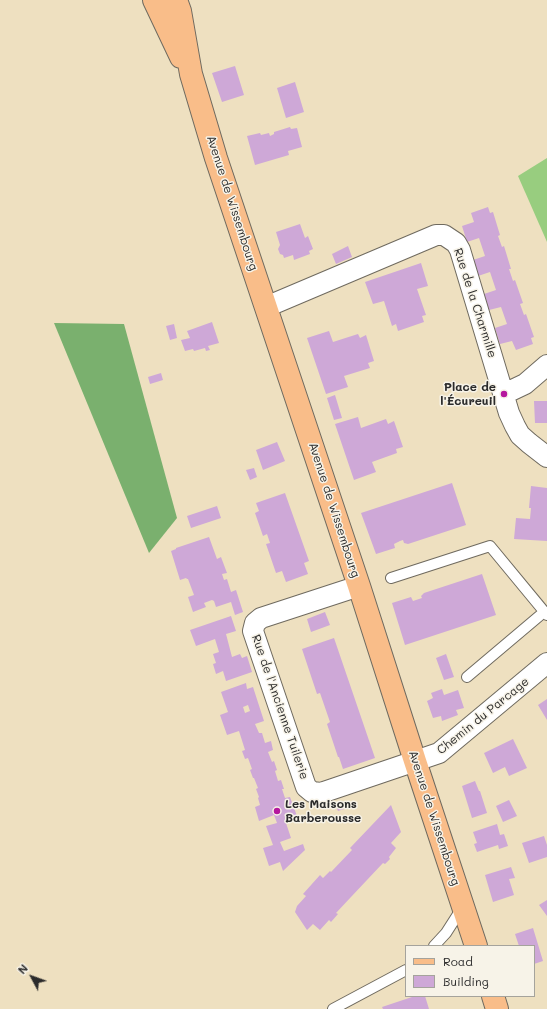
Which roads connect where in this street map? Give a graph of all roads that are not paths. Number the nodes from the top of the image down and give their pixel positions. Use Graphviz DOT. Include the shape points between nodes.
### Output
graph roads {
  1 [pos="154,0"];
  2 [pos="176,0"];
  3 [pos="190,74"];
  4 [pos="266,308"];
  5 [pos="547,365"];
  6 [pos="504,394"];
  7 [pos="547,457"];
  8 [pos="391,578"];
  9 [pos="359,586"];
  10 [pos="546,614"];
  11 [pos="547,663"];
  12 [pos="468,677"];
  13 [pos="414,762"];
  14 [pos="463,907"];
  15 [pos="435,945"];
  16 [pos="476,945"];
  17 [pos="405,971"];
  18 [pos="493,997"];
  19 [pos="333,1009"];
  20 [pos="497,1009"];
  1 -- 3 [label="main road"];
  2 -- 3 [label="main road"];
  3 -- 4 [label="main road, Avenue de Wissembourg"];
  4 -- 6 [label="street, Rue de la Charmille" via="436,235 444,235 456,243 460,250"];
  4 -- 9 [label="main road, Avenue de Wissembourg"];
  5 -- 6 [label="street" via="526,384"];
  6 -- 7 [label="street, Rue de la Charmille" via="520,435"];
  8 -- 10 [label="lane" via="490,546"];
  9 -- 13 [label="main road, Avenue de Wissembourg"];
  9 -- 13 [label="street, Rue de l'Ancienne Tuilerie" via="261,618 255,623 253,632 306,786 312,792 321,793"];
  10 -- 12 [label="lane"];
  11 -- 13 [label="street, Chemin du Parcage" via="439,753"];
  13 -- 14 [label="main road, Avenue de Wissembourg"];
  14 -- 15 [label="lane"];
  14 -- 16 [label="main road, Avenue de Wissembourg"];
  17 -- 19 [label="lane"];
  18 -- 20 [label="main road"];
}
